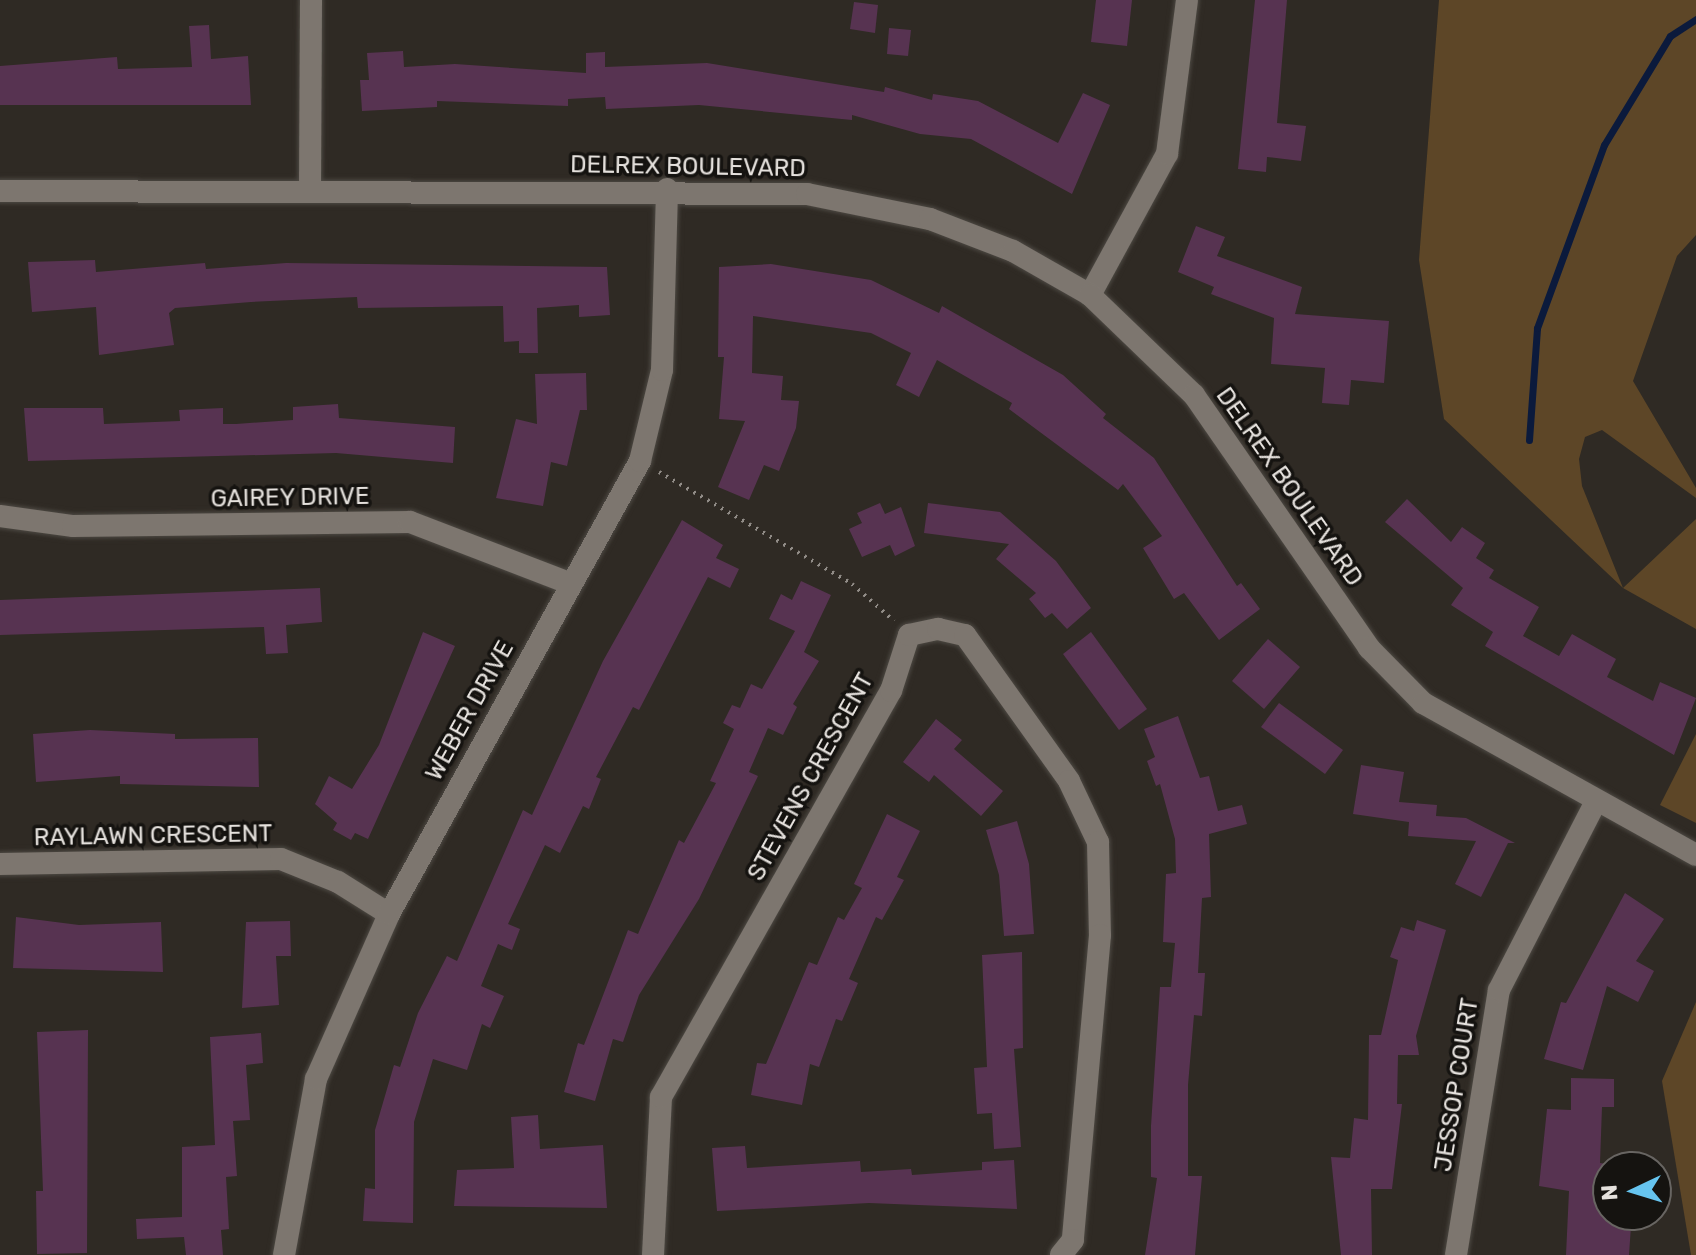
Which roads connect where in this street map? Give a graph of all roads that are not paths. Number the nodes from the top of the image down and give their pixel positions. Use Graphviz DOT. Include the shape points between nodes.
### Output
graph roads {
  1 [pos="311,0"];
  2 [pos="1187,0"];
  3 [pos="667,189"];
  4 [pos="0,191"];
  5 [pos="310,191"];
  6 [pos="1090,295"];
  7 [pos="0,516"];
  8 [pos="569,583"];
  9 [pos="1595,803"];
  10 [pos="1696,855"];
  11 [pos="0,864"];
  12 [pos="389,914"];
  13 [pos="284,1255"];
  14 [pos="653,1255"];
  15 [pos="1061,1255"];
  16 [pos="1456,1255"];
  1 -- 5 [label="street"];
  2 -- 6 [label="street" via="1167,154"];
  3 -- 5 [label="street, DELREX BOULEVARD"];
  3 -- 6 [label="street, DELREX BOULEVARD" via="807,194 930,219 1013,251"];
  3 -- 8 [label="street, WEBER DRIVE" via="662,370 640,461"];
  4 -- 5 [label="street, DELREX BOULEVARD"];
  6 -- 9 [label="street, DELREX BOULEVARD" via="1194,395 1369,648 1423,703"];
  7 -- 8 [label="street, GAIREY DRIVE" via="73,526 410,522"];
  8 -- 12 [label="street, WEBER DRIVE"];
  9 -- 10 [label="street, DELREX BOULEVARD"];
  9 -- 16 [label="street, JESSOP COURT" via="1499,990"];
  11 -- 12 [label="street, RAYLAWN CRESCENT" via="281,859 338,882"];
  12 -- 13 [label="street, WEBER DRIVE" via="316,1079"];
  14 -- 15 [label="street, STEVENS CRESCENT" via="661,1097 891,691 909,635 938,629 965,635 1069,781 1098,842 1100,935 1073,1240"];
}
